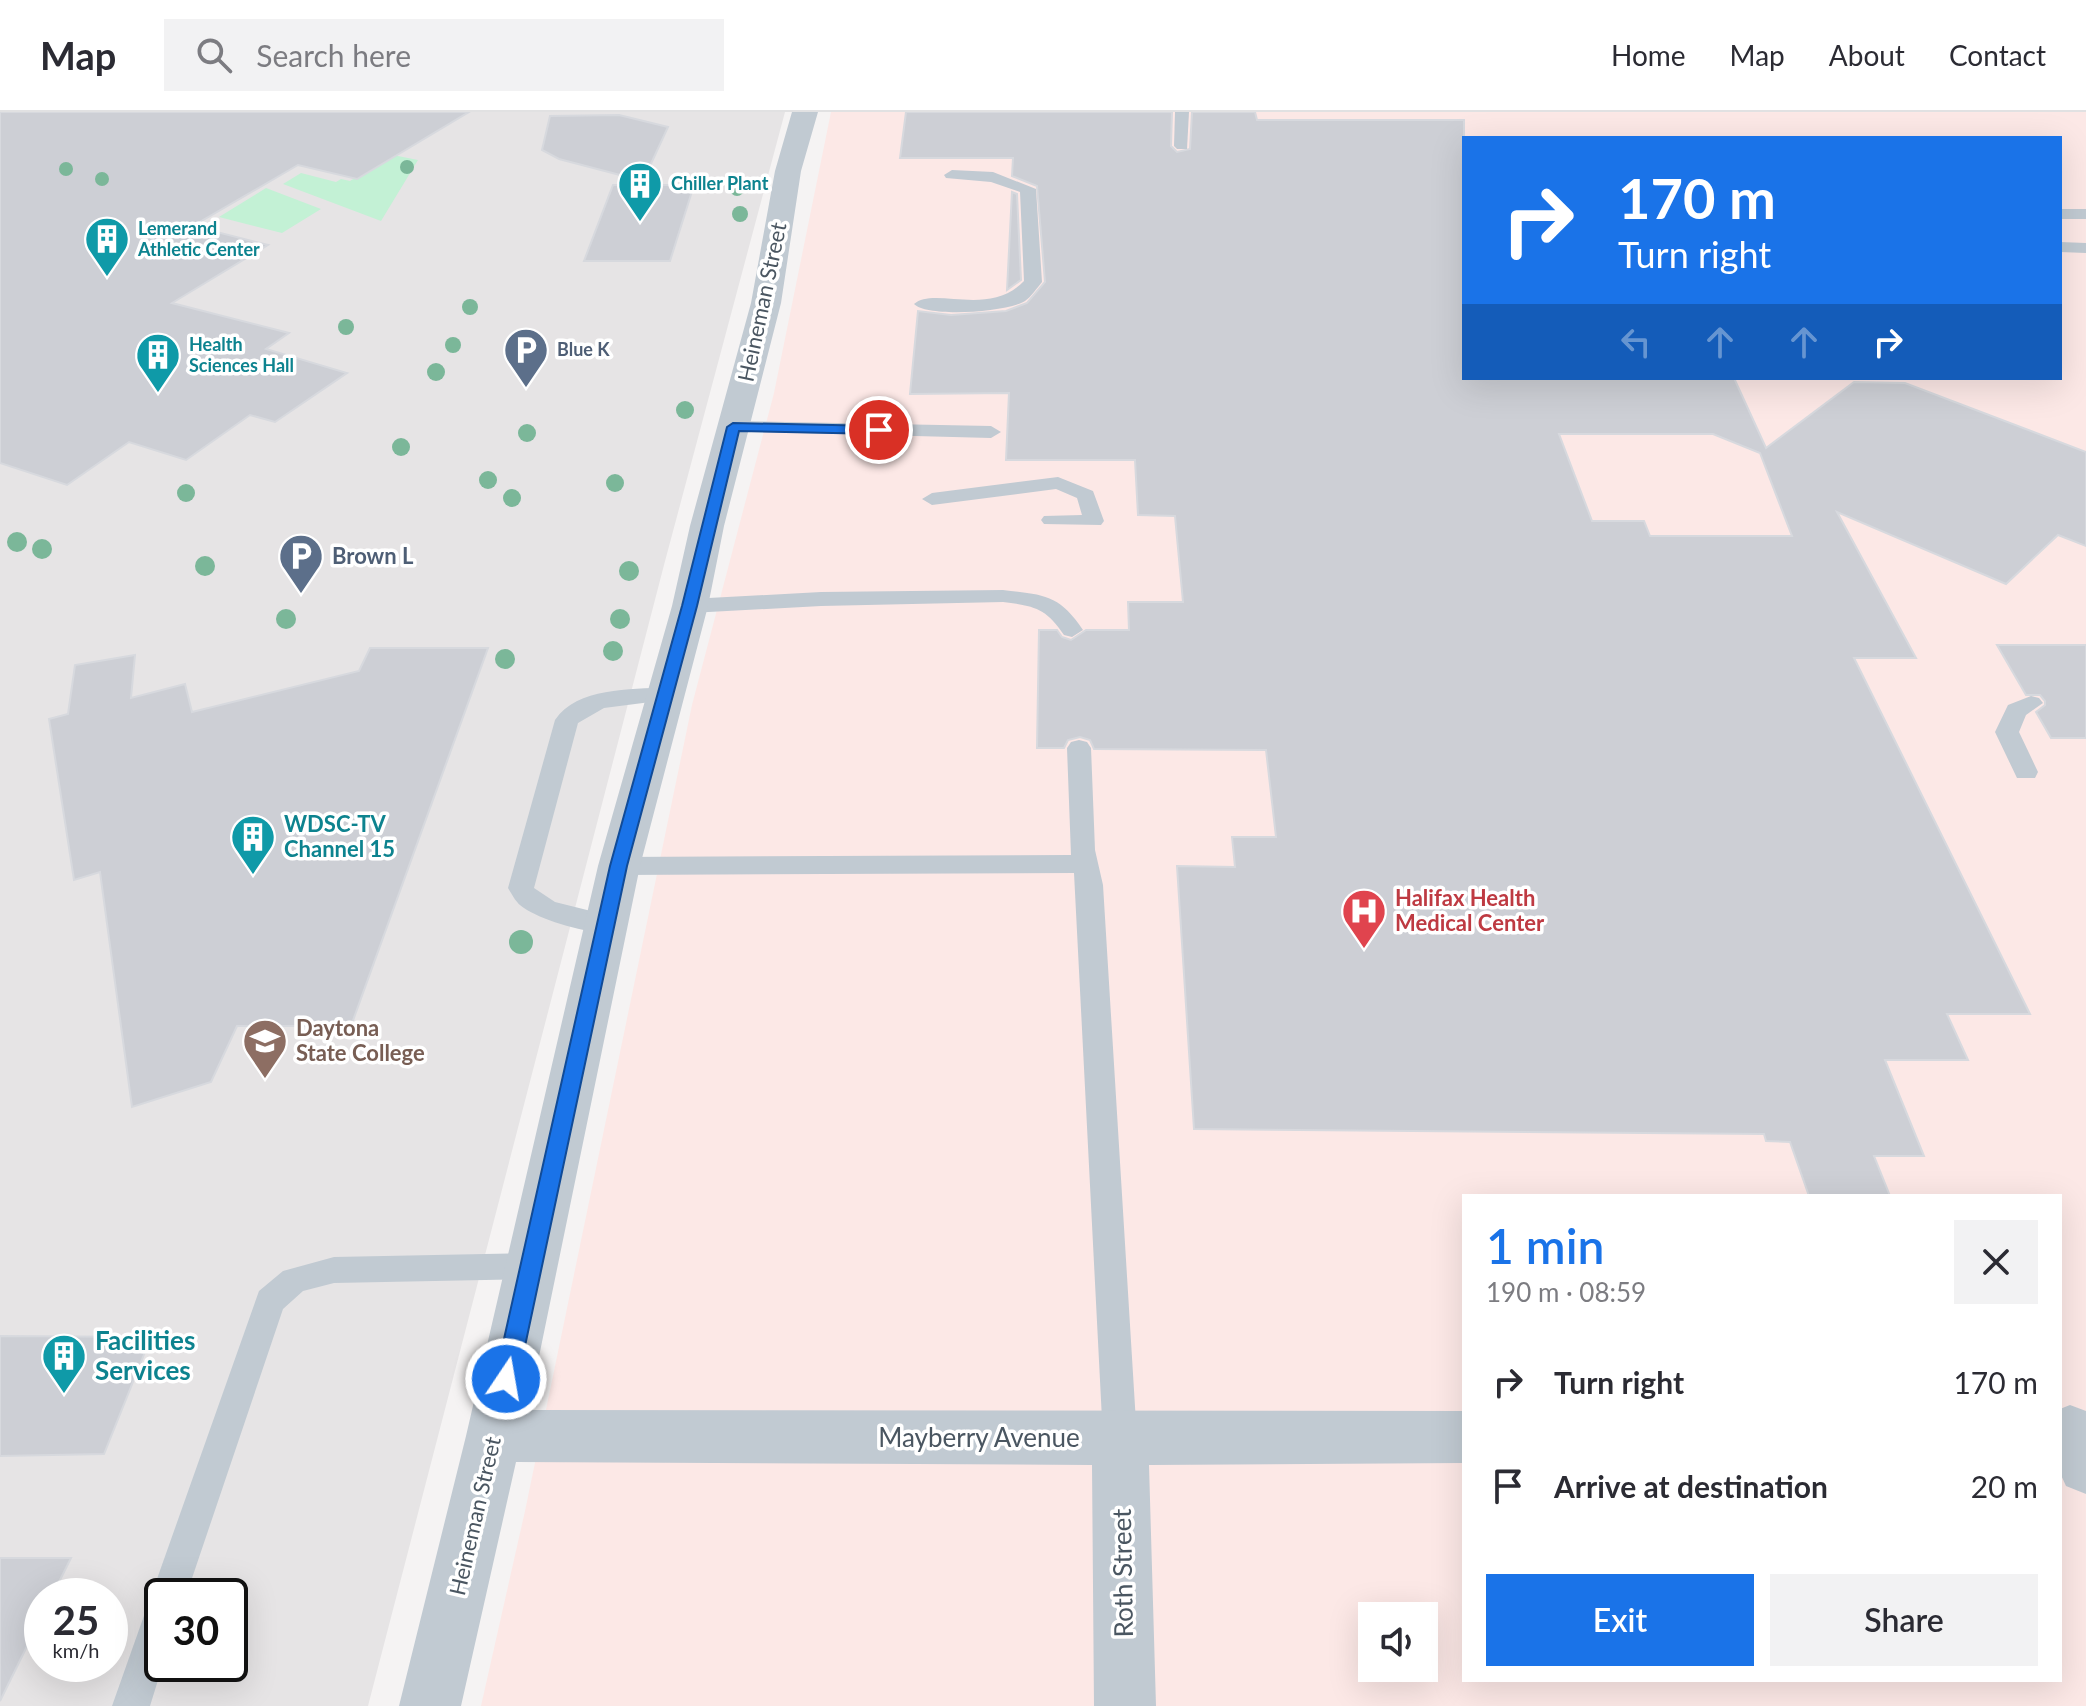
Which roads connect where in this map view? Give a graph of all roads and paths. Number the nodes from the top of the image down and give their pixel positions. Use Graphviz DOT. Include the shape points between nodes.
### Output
graph roads {
  1 [pos="805,112"];
  2 [pos="1182,112"];
  3 [pos="1182,146"];
  4 [pos="952,175"];
  5 [pos="2062,214"];
  6 [pos="2086,214"];
  7 [pos="2062,247"];
  8 [pos="2086,248"];
  9 [pos="923,304"];
  10 [pos="733,427"];
  11 [pos="991,432"];
  12 [pos="932,499"];
  13 [pos="1051,520"];
  14 [pos="690,606"];
  15 [pos="1072,630"];
  16 [pos="666,694"];
  17 [pos="2031,703"];
  18 [pos="1079,748"];
  19 [pos="2026,772"];
  20 [pos="1085,864"];
  21 [pos="619,866"];
  22 [pos="606,924"];
  23 [pos="531,1266"];
  24 [pos="494,1436"];
  25 [pos="1462,1437"];
  26 [pos="1120,1439"];
  27 [pos="174,1578"];
  28 [pos="144,1667"];
  29 [pos="131,1706"];
  30 [pos="430,1706"];
  31 [pos="1125,1706"];
  1 -- 10 [label="street, Heineman Street" via="788,171 766,303"];
  2 -- 3 [label="lane"];
  4 -- 9 [label="lane" via="993,177 1028,189 1033,282 1018,298 977,307"];
  5 -- 6 [label="lane"];
  7 -- 8 [label="lane"];
  10 -- 11 [label="lane"];
  10 -- 14 [label="street, Heineman Street"];
  12 -- 13 [label="lane" via="1058,483 1086,495 1094,521"];
  14 -- 15 [label="lane" via="1003,596 1034,600 1059,611"];
  14 -- 16 [label="street, Heineman Street"];
  16 -- 21 [label="street, Heineman Street"];
  16 -- 22 [label="lane" via="589,704 567,720 521,888 538,906"];
  17 -- 19 [label="lane" via="2016,710 2007,732"];
  18 -- 20 [label="lane"];
  20 -- 21 [label="lane"];
  20 -- 26 [label="lane"];
  21 -- 22 [label="street, Heineman Street"];
  22 -- 23 [label="street, Heineman Street"];
  23 -- 24 [label="street, Heineman Street"];
  23 -- 27 [label="lane" via="334,1270 294,1280 270,1301 256,1335"];
  24 -- 26 [label="street, Mayberry Avenue"];
  24 -- 30 [label="street, Heineman Street"];
  25 -- 26 [label="street, Mayberry Avenue"];
  26 -- 31 [label="street, Roth Street"];
  28 -- 29 [label="lane"];
}
